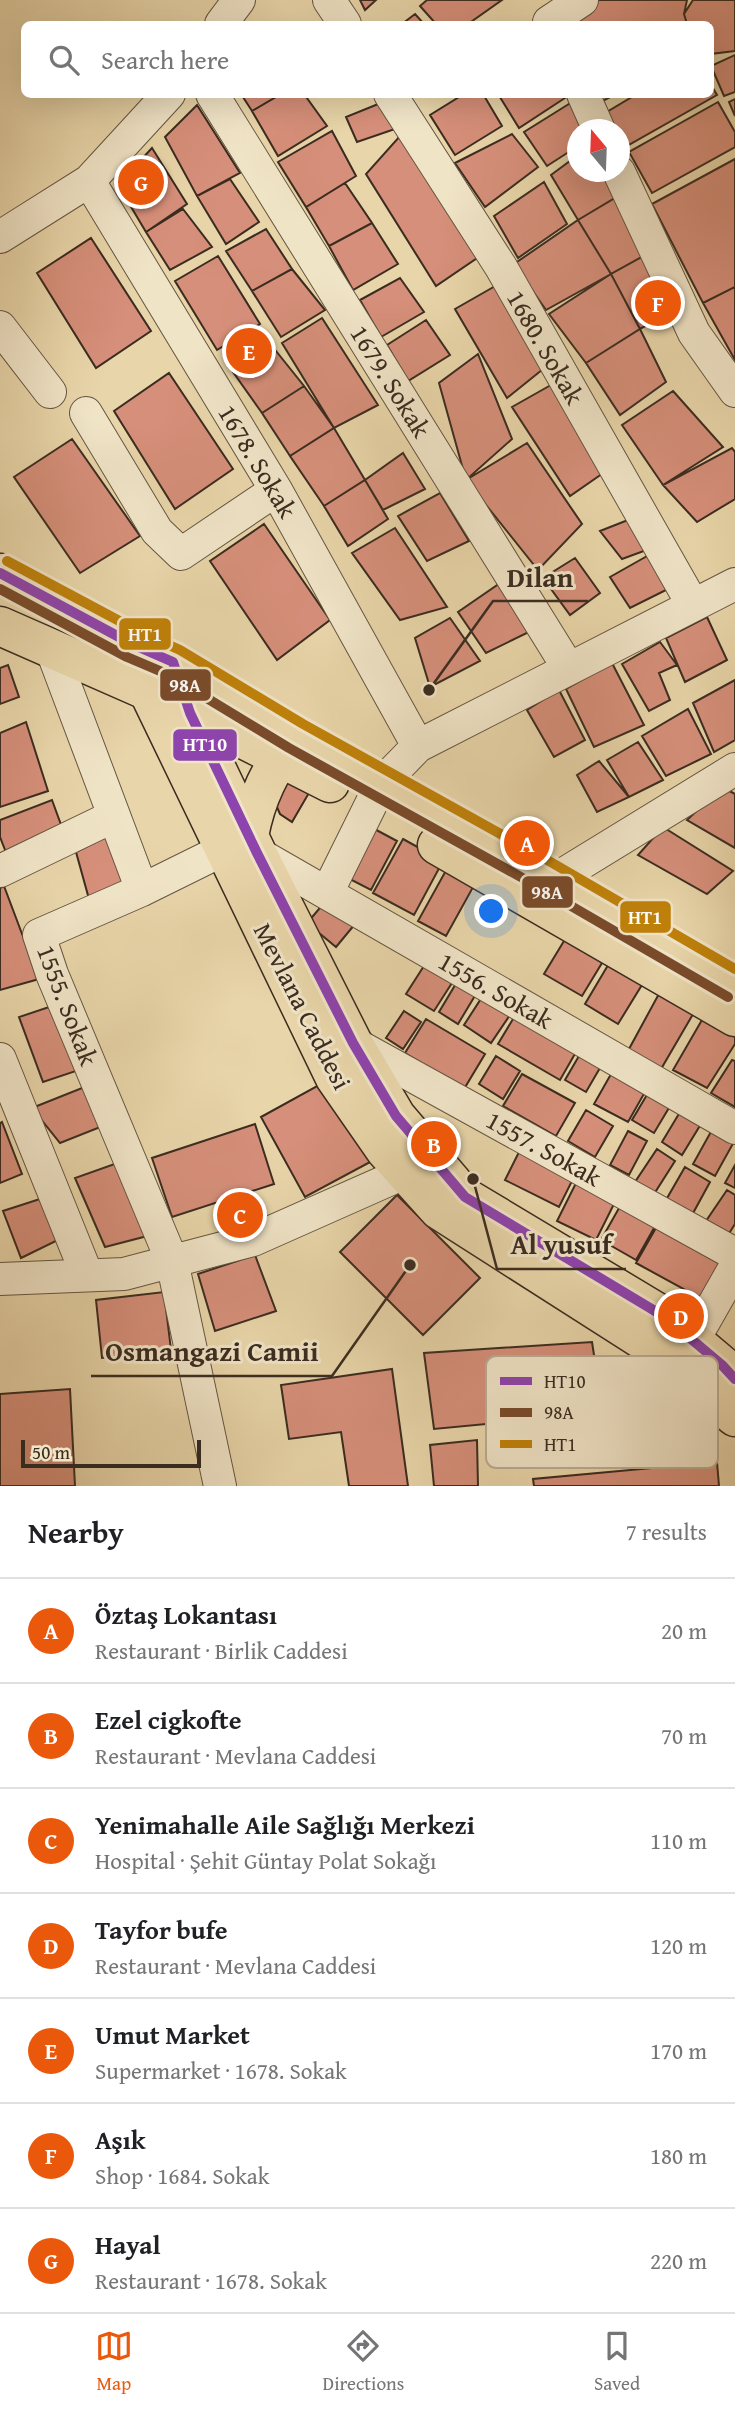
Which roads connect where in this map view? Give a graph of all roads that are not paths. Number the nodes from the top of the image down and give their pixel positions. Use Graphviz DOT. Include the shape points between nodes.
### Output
graph roads {
  1 [pos="239,0"];
  2 [pos="329,0"];
  3 [pos="582,0"];
  4 [pos="545,16"];
  5 [pos="223,21"];
  6 [pos="343,21"];
  7 [pos="165,98"];
  8 [pos="214,98"];
  9 [pos="393,98"];
  10 [pos="585,98"];
  11 [pos="594,119"];
  12 [pos="89,181"];
  13 [pos="624,182"];
  14 [pos="0,237"];
  15 [pos="0,327"];
  16 [pos="735,391"];
  17 [pos="50,392"];
  18 [pos="86,413"];
  19 [pos="276,490"];
  20 [pos="0,573"];
  21 [pos="735,584"];
  22 [pos="693,605"];
  23 [pos="0,626"];
  24 [pos="134,645"];
  25 [pos="51,648"];
  26 [pos="173,662"];
  27 [pos="569,669"];
  28 [pos="148,691"];
  29 [pos="190,713"];
  30 [pos="418,746"];
  31 [pos="288,747"];
  32 [pos="730,777"];
  33 [pos="376,795"];
  34 [pos="114,816"];
  35 [pos="243,846"];
  36 [pos="0,871"];
  37 [pos="554,880"];
  38 [pos="142,890"];
  39 [pos="327,893"];
  40 [pos="735,985"];
  41 [pos="735,1017"];
  42 [pos="353,1043"];
  43 [pos="0,1059"];
  44 [pos="735,1128"];
  45 [pos="418,1165"];
  46 [pos="735,1254"];
  47 [pos="172,1261"];
  48 [pos="735,1267"];
  49 [pos="87,1275"];
  50 [pos="0,1279"];
  51 [pos="693,1341"];
  52 [pos="662,1356"];
  53 [pos="713,1356"];
  54 [pos="718,1402"];
  55 [pos="735,1416"];
  56 [pos="220,1486"];
  1 -- 5 [label="street"];
  2 -- 6 [label="street"];
  3 -- 4 [label="street"];
  7 -- 12 [label="street"];
  8 -- 27 [label="street, 1679. Sokak"];
  9 -- 22 [label="street, 1680. Sokak" via="501,267"];
  10 -- 11 [label="street"];
  12 -- 14 [label="street"];
  12 -- 19 [label="street, 1678. Sokak"];
  13 -- 16 [label="street" via="694,333"];
  15 -- 17 [label="street"];
  18 -- 19 [label="street" via="157,531 181,554"];
  19 -- 30 [label="street, 1678. Sokak"];
  20 -- 24 [label="main road"];
  21 -- 22 [label="street"];
  22 -- 27 [label="street"];
  23 -- 25 [label="main road"];
  24 -- 26 [label="main road"];
  24 -- 28 [label="main road, Mevlana Caddesi"];
  25 -- 28 [label="main road"];
  25 -- 34 [label="street"];
  26 -- 29 [label="main road, Mevlana Caddesi"];
  26 -- 31 [label="main road"];
  27 -- 30 [label="street"];
  28 -- 29 [label="main road"];
  28 -- 35 [label="main road, Mevlana Caddesi"];
  29 -- 31 [label="main road"];
  29 -- 35 [label="main road, Mevlana Caddesi"];
  30 -- 33 [label="street"];
  31 -- 33 [label="main road"];
  31 -- 35 [label="main road" via="265,782"];
  32 -- 37 [label="street"];
  33 -- 37 [label="main road"];
  33 -- 39 [label="street"];
  33 -- 41 [label="main road"];
  34 -- 36 [label="street"];
  34 -- 38 [label="street"];
  35 -- 38 [label="street, 1555. Sokak"];
  35 -- 39 [label="street, 1556. Sokak"];
  35 -- 42 [label="main road, Mevlana Caddesi"];
  35 -- 45 [label="main road, Mevlana Caddesi" via="335,1078 385,1150"];
  37 -- 40 [label="main road"];
  38 -- 47 [label="street, 1555. Sokak" via="39,935"];
  39 -- 44 [label="street, 1556. Sokak"];
  42 -- 45 [label="main road, Mevlana Caddesi" via="396,1116"];
  42 -- 46 [label="street, 1557. Sokak"];
  43 -- 49 [label="street"];
  45 -- 47 [label="street" via="254,1240"];
  45 -- 51 [label="main road, Mevlana Caddesi" via="665,1317"];
  45 -- 52 [label="main road, Mevlana Caddesi" via="439,1210"];
  47 -- 49 [label="street" via="124,1274"];
  47 -- 56 [label="street"];
  48 -- 51 [label="street"];
  49 -- 50 [label="street"];
  51 -- 53 [label="main road, Mevlana Caddesi"];
  54 -- 55 [label="main road, Mevlana Caddesi"];
}
